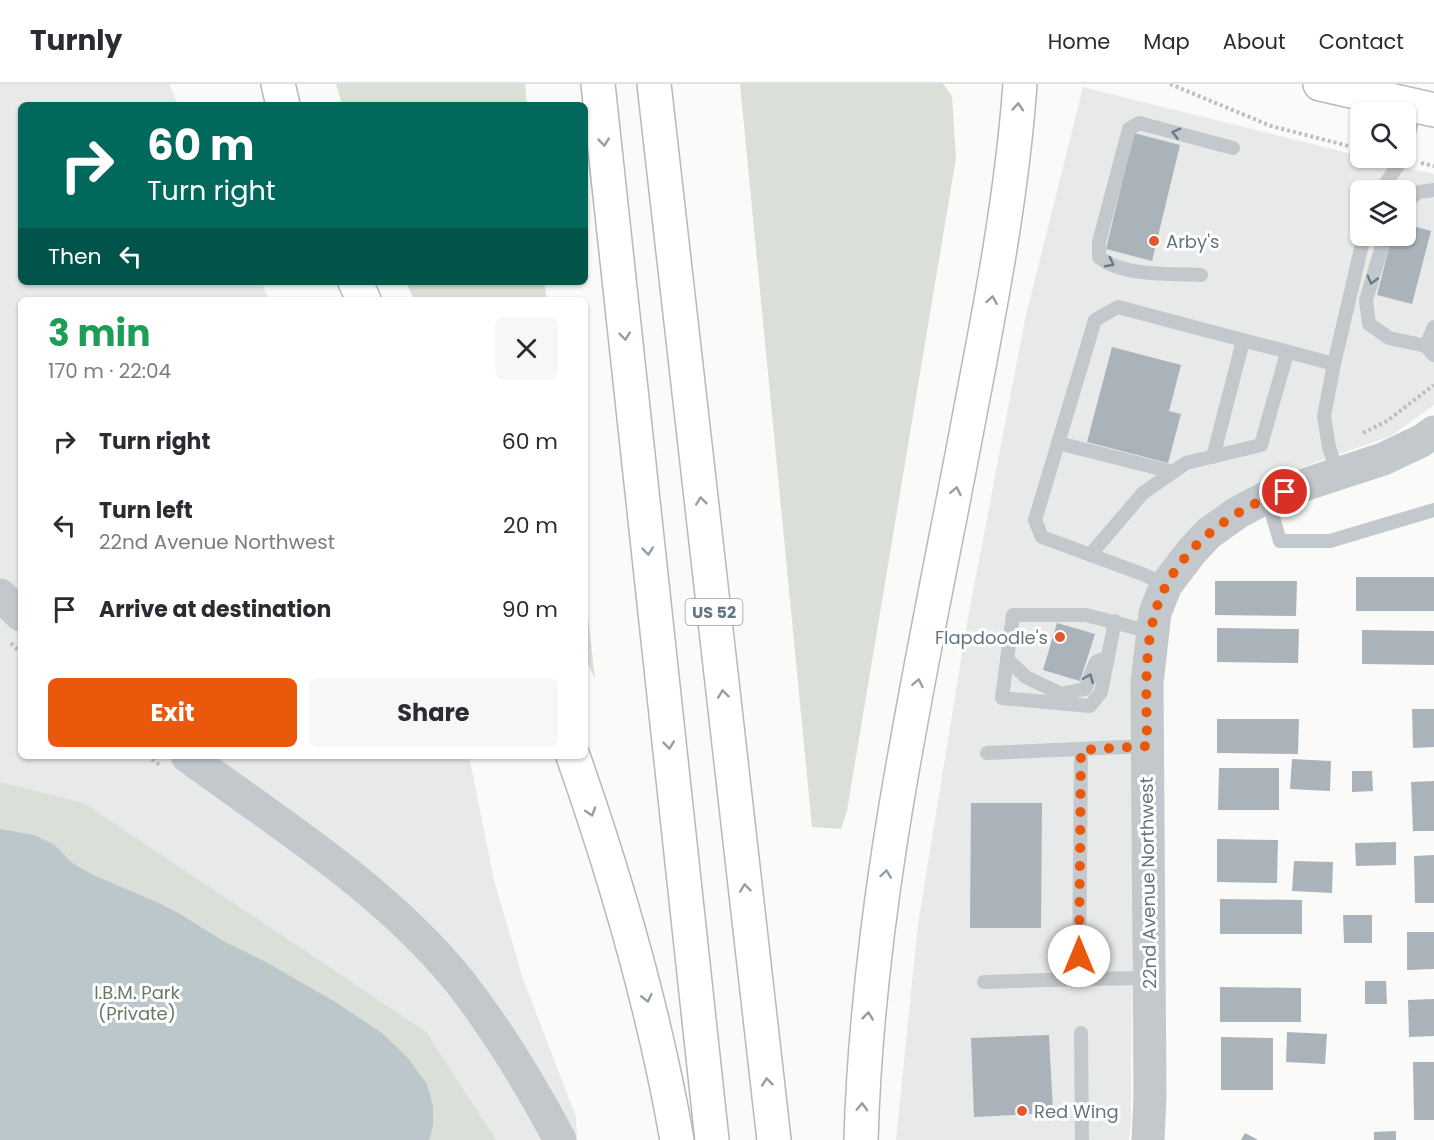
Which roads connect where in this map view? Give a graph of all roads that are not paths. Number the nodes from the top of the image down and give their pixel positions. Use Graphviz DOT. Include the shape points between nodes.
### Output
graph roads {
  1 [pos="278,84"];
  2 [pos="598,84"];
  3 [pos="654,84"];
  4 [pos="1020,84"];
  5 [pos="1320,84"];
  6 [pos="282,102"];
  7 [pos="1425,108"];
  8 [pos="1416,127"];
  9 [pos="1233,147"];
  10 [pos="1434,190"];
  11 [pos="1416,194"];
  12 [pos="1362,246"];
  13 [pos="1382,246"];
  14 [pos="1201,275"];
  15 [pos="1434,327"];
  16 [pos="1243,341"];
  17 [pos="1430,350"];
  18 [pos="1287,353"];
  19 [pos="1334,364"];
  20 [pos="1434,432"];
  21 [pos="1058,443"];
  22 [pos="1213,457"];
  23 [pos="1333,461"];
  24 [pos="1173,472"];
  25 [pos="1267,497"];
  26 [pos="1434,510"];
  27 [pos="1090,555"];
  28 [pos="1166,585"];
  29 [pos="0,595"];
  30 [pos="18,612"];
  31 [pos="1115,621"];
  32 [pos="1151,632"];
  33 [pos="1108,657"];
  34 [pos="1007,659"];
  35 [pos="1147,746"];
  36 [pos="1081,750"];
  37 [pos="987,753"];
  38 [pos="574,759"];
  39 [pos="175,762"];
  40 [pos="1149,978"];
  41 [pos="1079,979"];
  42 [pos="984,982"];
  43 [pos="1081,1033"];
  44 [pos="560,1140"];
  45 [pos="677,1140"];
  46 [pos="712,1140"];
  47 [pos="774,1140"];
  48 [pos="861,1140"];
  49 [pos="1082,1140"];
  50 [pos="1148,1140"];
  1 -- 6 [label="main road"];
  2 -- 46 [label="main road, one-way"];
  47 -- 3 [label="main road, US 52, one-way"];
  48 -- 4 [label="main road, one-way" via="870,993 893,825 1000,251"];
  5 -- 7 [label="main road"];
  7 -- 8 [label="lane"];
  9 -- 14 [label="lane, one-way" via="1139,123 1130,129 1099,242 1099,257 1108,265 1125,270"];
  10 -- 11 [label="lane"];
  12 -- 19 [label="lane"];
  13 -- 17 [label="lane, one-way" via="1366,300 1369,324 1389,338"];
  15 -- 17 [label="lane"];
  16 -- 18 [label="lane"];
  16 -- 21 [label="lane" via="1118,308 1095,320"];
  16 -- 22 [label="lane"];
  18 -- 19 [label="lane"];
  18 -- 22 [label="lane" via="1261,446"];
  19 -- 23 [label="lane" via="1324,416"];
  20 -- 23 [label="street, 22nd Avenue Northwest" via="1383,459"];
  21 -- 24 [label="lane"];
  21 -- 27 [label="lane" via="1035,520 1042,537"];
  22 -- 24 [label="lane" via="1186,463"];
  23 -- 25 [label="street, 22nd Avenue Northwest"];
  24 -- 27 [label="lane" via="1143,493"];
  25 -- 26 [label="lane" via="1280,541 1330,541"];
  25 -- 28 [label="street, 22nd Avenue Northwest" via="1209,533"];
  27 -- 28 [label="lane"];
  28 -- 32 [label="street, 22nd Avenue Northwest"];
  29 -- 30 [label="street"];
  31 -- 32 [label="lane"];
  31 -- 33 [label="lane"];
  31 -- 34 [label="lane" via="1086,615 1013,615"];
  32 -- 35 [label="street, 22nd Avenue Northwest"];
  34 -- 33 [label="lane, one-way" via="1026,677 1061,694 1085,689 1096,662"];
  33 -- 34 [label="lane" via="1101,692 1090,706 1002,698"];
  35 -- 36 [label="lane"];
  35 -- 40 [label="street, 22nd Avenue Northwest"];
  36 -- 37 [label="lane"];
  36 -- 41 [label="lane"];
  38 -- 45 [label="main road, one-way" via="638,958"];
  39 -- 44 [label="street" via="353,878 429,948 489,1022"];
  40 -- 41 [label="lane"];
  40 -- 50 [label="street, 22nd Avenue Northwest"];
  41 -- 42 [label="lane"];
  43 -- 49 [label="lane"];
}
